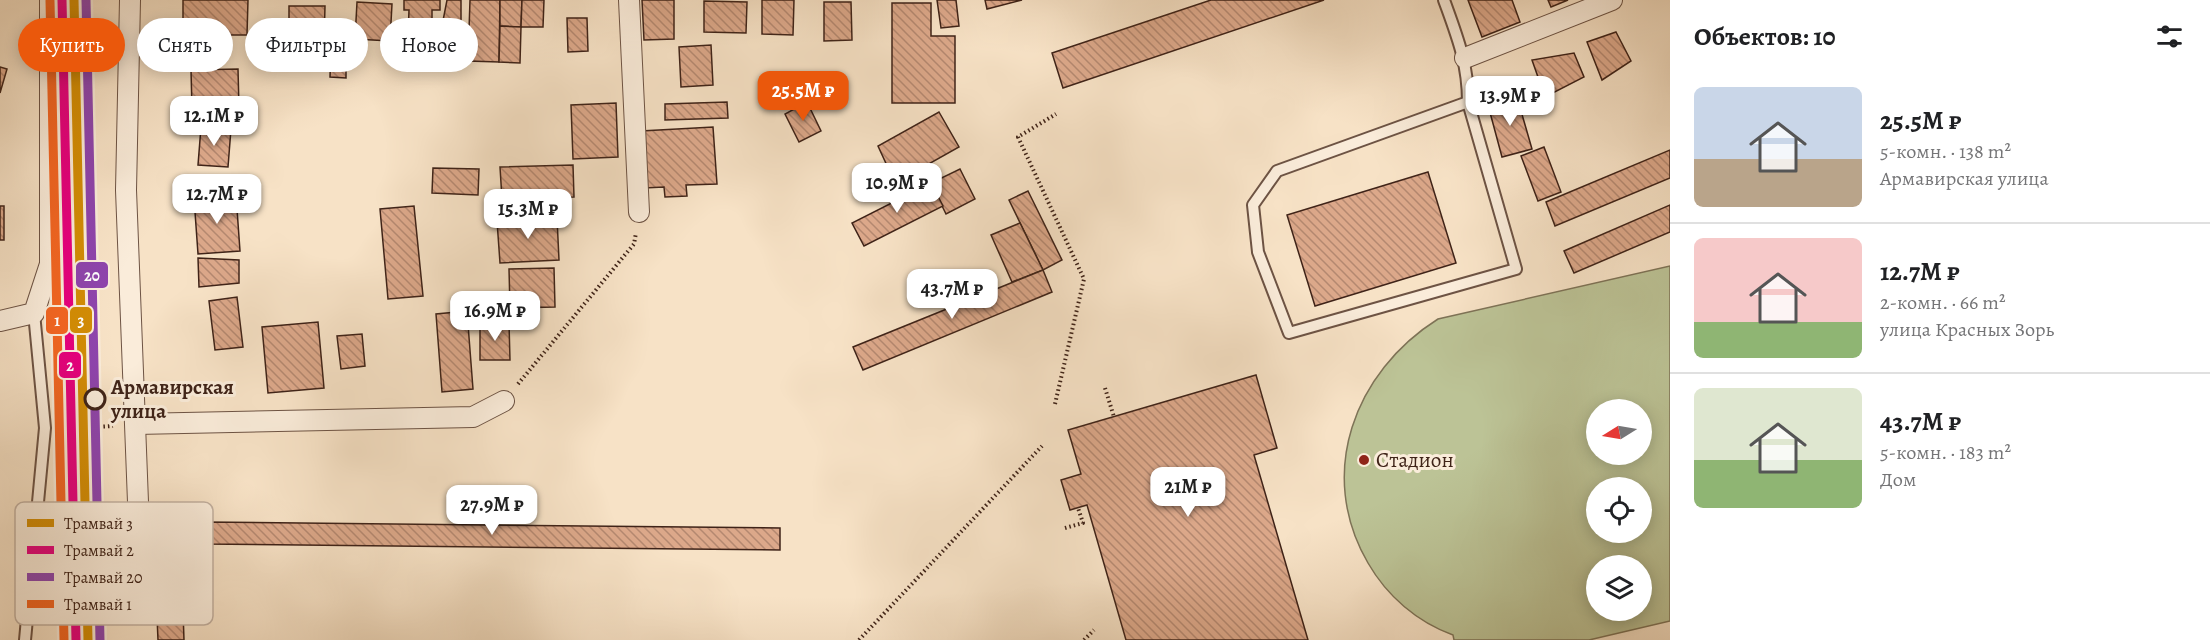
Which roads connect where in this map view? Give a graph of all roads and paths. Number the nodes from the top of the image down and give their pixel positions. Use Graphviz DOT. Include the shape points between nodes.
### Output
graph roads {
  1 [pos="50,0"];
  2 [pos="130,0"];
  3 [pos="629,0"];
  4 [pos="1444,0"];
  5 [pos="1612,0"];
  6 [pos="1465,58"];
  7 [pos="1468,102"];
  8 [pos="1056,114"];
  9 [pos="639,212"];
  10 [pos="34,313"];
  11 [pos="0,321"];
  12 [pos="1105,388"];
  13 [pos="504,401"];
  14 [pos="1055,404"];
  15 [pos="1114,417"];
  16 [pos="136,424"];
  17 [pos="45,428"];
  18 [pos="1042,446"];
  19 [pos="38,502"];
  20 [pos="138,502"];
  21 [pos="1078,508"];
  22 [pos="1065,528"];
  23 [pos="26,625"];
  24 [pos="1094,630"];
  25 [pos="25,640"];
  26 [pos="859,640"];
  27 [pos="1084,640"];
  1 -- 10 [label="street" via="50,264"];
  2 -- 16 [label="street" via="126,190"];
  3 -- 9 [label="street"];
  4 -- 6 [label="lane"];
  5 -- 6 [label="street"];
  6 -- 7 [label="lane"];
  7 -- 7 [label="lane" via="1516,269 1289,333 1258,252 1253,205 1277,171"];
  8 -- 14 [label="path" via="1018,137 1084,279"];
  9 -- 13 [label="path" via="634,244"];
  10 -- 11 [label="street"];
  10 -- 17 [label="lane"];
  12 -- 15 [label="path"];
  13 -- 16 [label="street" via="473,417"];
  16 -- 17 [label="path"];
  16 -- 20 [label="street"];
  17 -- 19 [label="lane"];
  18 -- 26 [label="path"];
  21 -- 22 [label="path" via="1083,523"];
  23 -- 25 [label="lane"];
  24 -- 27 [label="path"];
}
